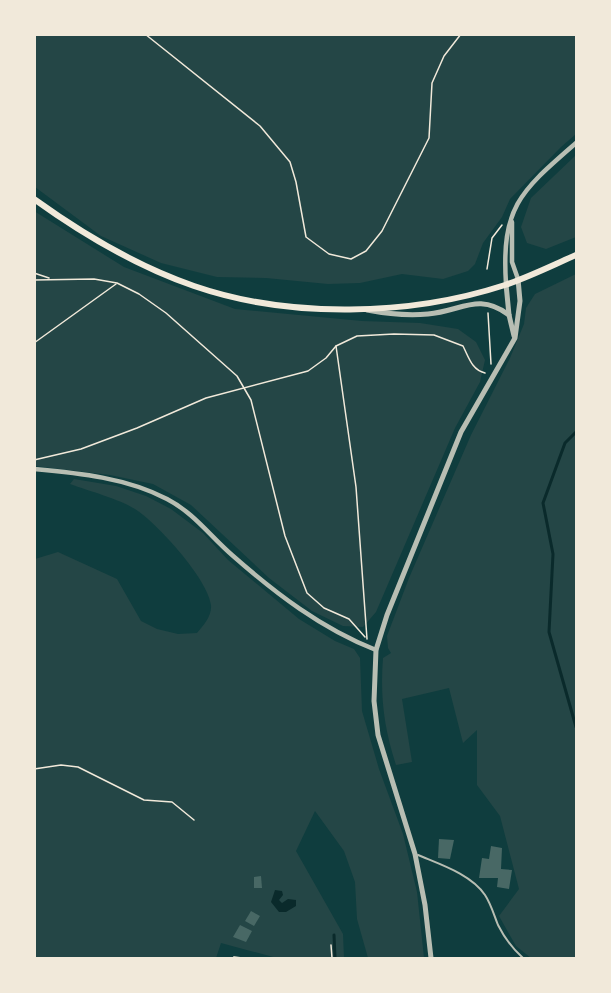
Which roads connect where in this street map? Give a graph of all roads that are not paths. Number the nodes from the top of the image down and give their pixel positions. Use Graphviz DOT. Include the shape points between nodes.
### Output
graph roads {
  1 [pos="576,143"];
  2 [pos="34,199"];
  3 [pos="512,216"];
  4 [pos="576,255"];
  5 [pos="518,279"];
  6 [pos="506,284"];
  7 [pos="365,310"];
  8 [pos="509,315"];
  9 [pos="515,338"];
  10 [pos="34,469"];
  11 [pos="376,650"];
  12 [pos="415,854"];
  13 [pos="234,957"];
  14 [pos="240,958"];
  15 [pos="431,958"];
  16 [pos="523,958"];
  1 -- 3 [label="street" via="529,186"];
  2 -- 7 [label="main road" via="119,254 195,286 259,302"];
  3 -- 5 [label="street" via="512,262"];
  3 -- 6 [label="street" via="506,236"];
  4 -- 5 [label="main road"];
  5 -- 6 [label="main road"];
  5 -- 9 [label="street" via="520,300"];
  6 -- 7 [label="main road" via="440,301"];
  6 -- 8 [label="street"];
  7 -- 8 [label="street" via="396,316 431,314 487,303"];
  8 -- 9 [label="street"];
  9 -- 11 [label="street" via="461,432"];
  10 -- 11 [label="street" via="124,482 169,499 195,517 230,554 273,589 313,618"];
  11 -- 12 [label="street" via="374,701 378,735"];
  12 -- 15 [label="street"];
  12 -- 16 [label="lane" via="452,870 484,894 514,950"];
  13 -- 14 [label="lane"];
}
